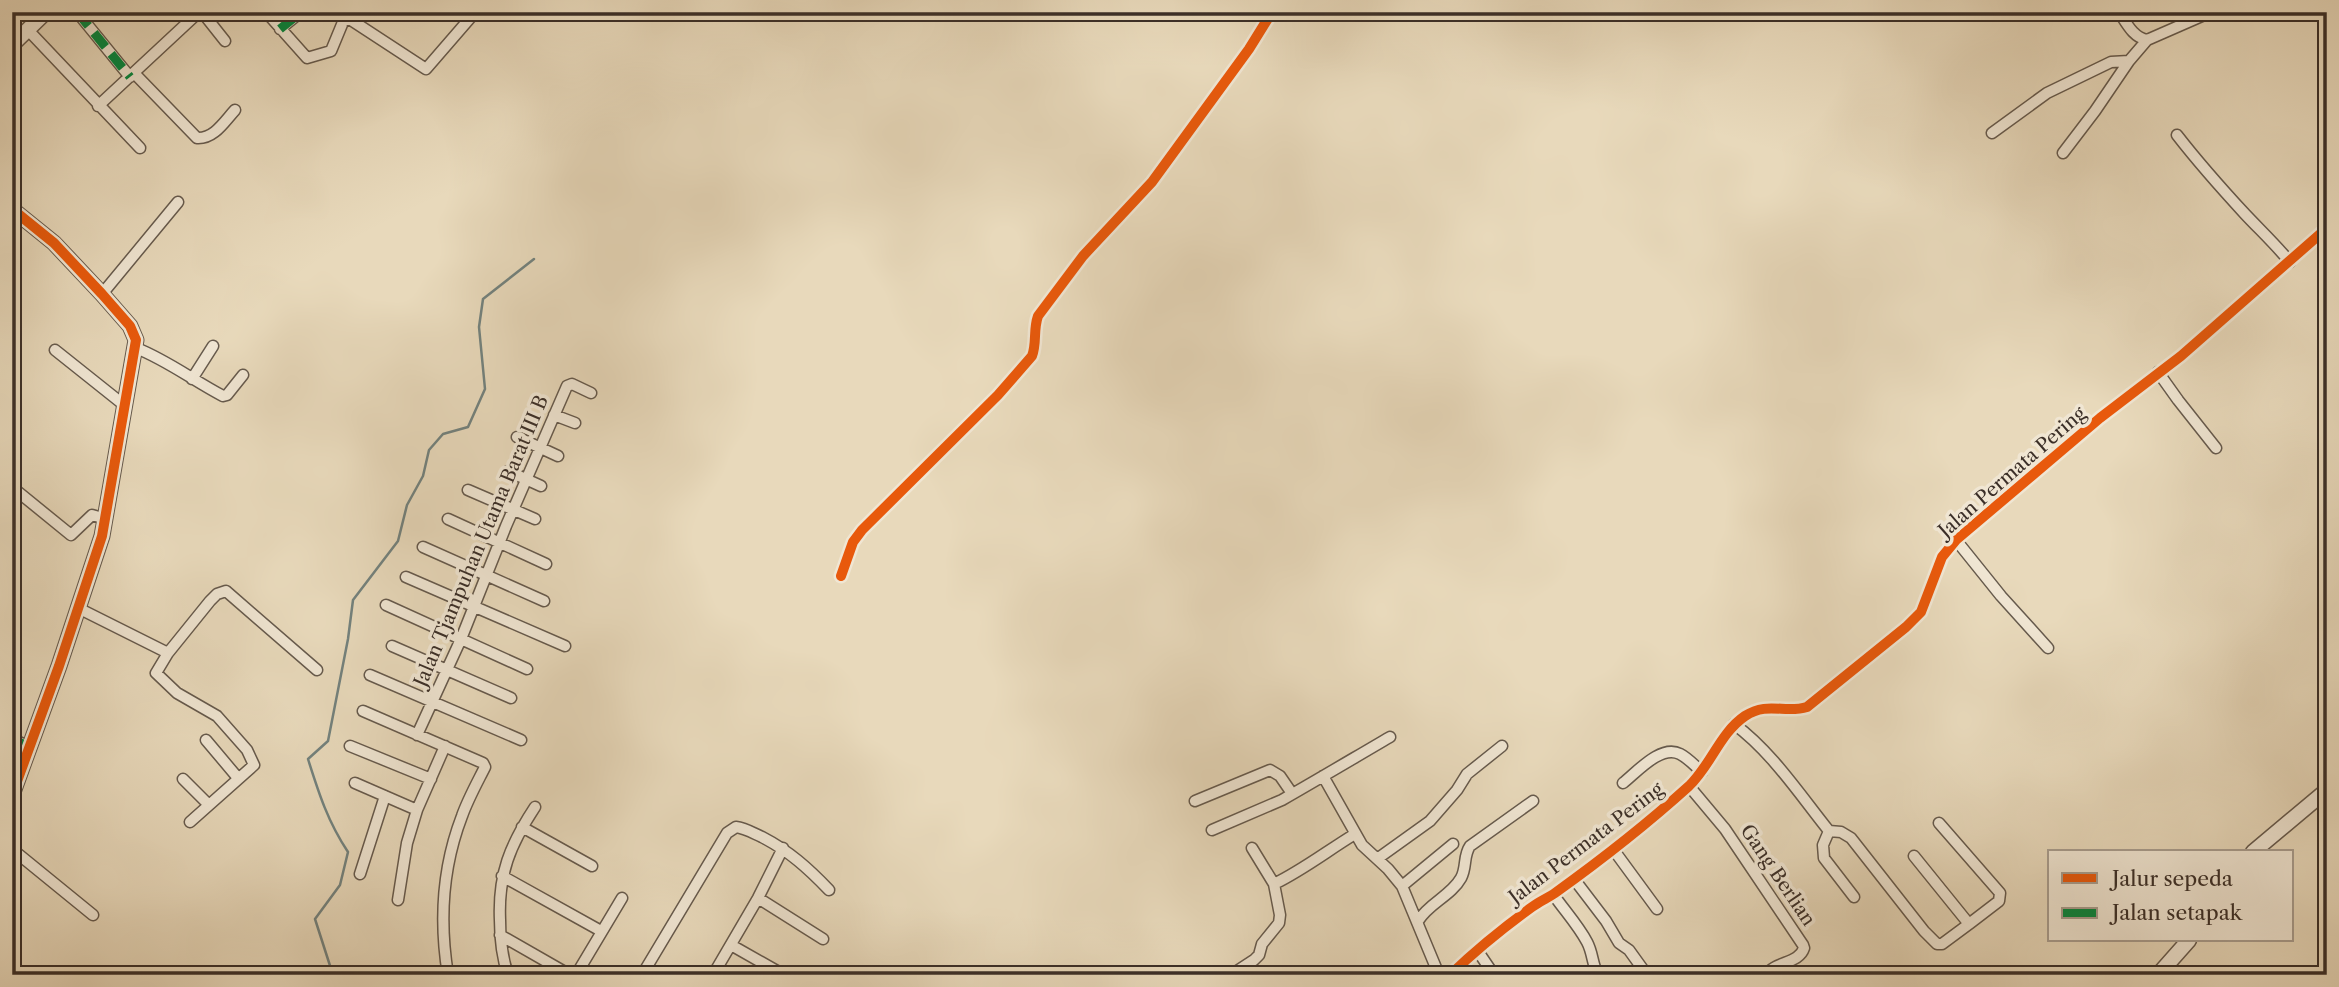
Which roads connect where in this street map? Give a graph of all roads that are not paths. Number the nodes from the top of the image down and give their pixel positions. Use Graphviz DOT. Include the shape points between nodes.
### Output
graph roads {
  1 [pos="77,12"];
  2 [pos="201,12"];
  3 [pos="266,12"];
  4 [pos="300,12"];
  5 [pos="1272,12"];
  6 [pos="2119,12"];
  7 [pos="2211,12"];
  8 [pos="40,14"];
  9 [pos="471,17"];
  10 [pos="280,29"];
  11 [pos="28,30"];
  12 [pos="2147,40"];
  13 [pos="225,41"];
  14 [pos="12,45"];
  15 [pos="2129,61"];
  16 [pos="132,75"];
  17 [pos="98,106"];
  18 [pos="235,110"];
  19 [pos="1992,133"];
  20 [pos="2177,135"];
  21 [pos="140,148"];
  22 [pos="2063,152"];
  23 [pos="178,202"];
  24 [pos="15,217"];
  25 [pos="2327,228"];
  26 [pos="2290,262"];
  27 [pos="102,294"];
  28 [pos="213,346"];
  29 [pos="136,348"];
  30 [pos="55,350"];
  31 [pos="2158,372"];
  32 [pos="243,375"];
  33 [pos="192,379"];
  34 [pos="590,393"];
  35 [pos="121,402"];
  36 [pos="554,415"];
  37 [pos="575,423"];
  38 [pos="517,437"];
  39 [pos="541,448"];
  40 [pos="2216,448"];
  41 [pos="558,456"];
  42 [pos="508,471"];
  43 [pos="527,479"];
  44 [pos="541,486"];
  45 [pos="12,488"];
  46 [pos="468,490"];
  47 [pos="513,510"];
  48 [pos="106,519"];
  49 [pos="448,519"];
  50 [pos="535,519"];
  51 [pos="1956,540"];
  52 [pos="500,542"];
  53 [pos="424,547"];
  54 [pos="546,564"];
  55 [pos="486,576"];
  56 [pos="841,576"];
  57 [pos="405,577"];
  58 [pos="544,601"];
  59 [pos="386,605"];
  60 [pos="474,607"];
  61 [pos="78,608"];
  62 [pos="461,639"];
  63 [pos="392,646"];
  64 [pos="565,646"];
  65 [pos="2048,648"];
  66 [pos="168,653"];
  67 [pos="527,669"];
  68 [pos="317,670"];
  69 [pos="446,671"];
  70 [pos="370,675"];
  71 [pos="510,698"];
  72 [pos="432,702"];
  73 [pos="363,711"];
  74 [pos="1734,724"];
  75 [pos="417,735"];
  76 [pos="1390,737"];
  77 [pos="12,739"];
  78 [pos="206,740"];
  79 [pos="522,740"];
  80 [pos="350,746"];
  81 [pos="445,746"];
  82 [pos="1502,746"];
  83 [pos="30,747"];
  84 [pos="1702,772"];
  85 [pos="1323,776"];
  86 [pos="239,778"];
  87 [pos="183,779"];
  88 [pos="431,779"];
  89 [pos="355,783"];
  90 [pos="1623,783"];
  91 [pos="1689,786"];
  92 [pos="2327,790"];
  93 [pos="1291,792"];
  94 [pos="12,795"];
  95 [pos="384,796"];
  96 [pos="1195,801"];
  97 [pos="1533,801"];
  98 [pos="209,805"];
  99 [pos="536,807"];
  100 [pos="416,810"];
  101 [pos="190,822"];
  102 [pos="1939,823"];
  103 [pos="522,827"];
  104 [pos="1212,830"];
  105 [pos="1829,831"];
  106 [pos="1355,834"];
  107 [pos="1453,844"];
  108 [pos="783,848"];
  109 [pos="1252,848"];
  110 [pos="12,849"];
  111 [pos="1614,849"];
  112 [pos="2255,850"];
  113 [pos="1914,856"];
  114 [pos="1377,859"];
  115 [pos="592,866"];
  116 [pos="360,874"];
  117 [pos="502,876"];
  118 [pos="1574,878"];
  119 [pos="1274,884"];
  120 [pos="1402,886"];
  121 [pos="829,890"];
  122 [pos="1553,894"];
  123 [pos="1854,897"];
  124 [pos="622,898"];
  125 [pos="758,898"];
  126 [pos="398,900"];
  127 [pos="1657,909"];
  128 [pos="93,915"];
  129 [pos="1418,921"];
  130 [pos="1969,924"];
  131 [pos="601,931"];
  132 [pos="500,935"];
  133 [pos="823,940"];
  134 [pos="2187,942"];
  135 [pos="731,944"];
  136 [pos="1477,950"];
  137 [pos="448,975"];
  138 [pos="508,975"];
  139 [pos="570,975"];
  140 [pos="576,975"];
  141 [pos="642,975"];
  142 [pos="713,975"];
  143 [pos="784,975"];
  144 [pos="1231,975"];
  145 [pos="1439,975"];
  146 [pos="1450,975"];
  147 [pos="1494,975"];
  148 [pos="1598,975"];
  149 [pos="1647,975"];
  150 [pos="1766,975"];
  151 [pos="2158,975"];
  1 -- 16 [label="street"];
  2 -- 13 [label="street"];
  2 -- 16 [label="street"];
  3 -- 10 [label="street"];
  4 -- 10 [label="street"];
  5 -- 56 [label="street" via="1152,182 1083,256 1038,316 1032,356 862,530"];
  6 -- 12 [label="street" via="2133,33"];
  7 -- 12 [label="street"];
  8 -- 11 [label="street"];
  9 -- 10 [label="street" via="426,69 350,19 344,20 331,51 311,58"];
  11 -- 14 [label="street"];
  11 -- 17 [label="street"];
  12 -- 15 [label="street"];
  15 -- 19 [label="street" via="2111,62 2047,93"];
  15 -- 22 [label="street"];
  16 -- 17 [label="street"];
  16 -- 18 [label="street" via="197,138 210,135"];
  17 -- 21 [label="street"];
  20 -- 26 [label="street"];
  23 -- 27 [label="street"];
  24 -- 27 [label="street" via="54,243"];
  25 -- 26 [label="street, Jalan Permata Pering"];
  26 -- 31 [label="street, Jalan Permata Pering"];
  27 -- 29 [label="street" via="130,326"];
  28 -- 33 [label="street"];
  29 -- 33 [label="street"];
  29 -- 35 [label="street"];
  30 -- 35 [label="street"];
  31 -- 40 [label="street"];
  31 -- 51 [label="street, Jalan Permata Pering"];
  32 -- 33 [label="street" via="225,396"];
  34 -- 36 [label="street, Jalan Tjampuhan Utama Barat III B" via="569,384"];
  35 -- 48 [label="street"];
  36 -- 37 [label="street"];
  36 -- 39 [label="street, Jalan Tjampuhan Utama Barat III B"];
  38 -- 39 [label="street"];
  39 -- 41 [label="street"];
  39 -- 43 [label="street, Jalan Tjampuhan Utama Barat III B"];
  42 -- 43 [label="street"];
  43 -- 44 [label="street"];
  43 -- 47 [label="street, Jalan Tjampuhan Utama Barat III B"];
  45 -- 48 [label="street" via="71,535 92,515"];
  46 -- 47 [label="street"];
  47 -- 50 [label="street"];
  47 -- 52 [label="street, Jalan Tjampuhan Utama Barat III B"];
  48 -- 61 [label="street"];
  49 -- 52 [label="street"];
  51 -- 65 [label="street"];
  51 -- 74 [label="street, Jalan Permata Pering" via="1942,557 1924,607 1906,627 1807,707 1760,708"];
  52 -- 54 [label="street"];
  52 -- 55 [label="street, Jalan Tjampuhan Utama Barat III B"];
  53 -- 55 [label="street"];
  55 -- 58 [label="street"];
  55 -- 60 [label="street, Jalan Tjampuhan Utama Barat III B"];
  57 -- 60 [label="street"];
  59 -- 62 [label="street"];
  60 -- 62 [label="street, Jalan Tjampuhan Utama Barat III B"];
  60 -- 64 [label="street"];
  61 -- 66 [label="street"];
  61 -- 83 [label="street"];
  62 -- 67 [label="street"];
  62 -- 69 [label="street, Jalan Tjampuhan Utama Barat III B"];
  63 -- 69 [label="street"];
  66 -- 68 [label="street" via="210,601 226,591"];
  66 -- 86 [label="street" via="157,674 177,693 217,716 251,755 254,765"];
  69 -- 71 [label="street"];
  69 -- 72 [label="street, Jalan Tjampuhan Utama Barat III B"];
  70 -- 72 [label="street"];
  72 -- 75 [label="street, Jalan Tjampuhan Utama Barat III B"];
  72 -- 79 [label="street"];
  73 -- 75 [label="street"];
  74 -- 84 [label="street, Jalan Permata Pering"];
  74 -- 105 [label="street" via="1748,734"];
  75 -- 81 [label="street"];
  76 -- 85 [label="street"];
  77 -- 83 [label="street"];
  78 -- 86 [label="street"];
  80 -- 88 [label="street"];
  81 -- 88 [label="street"];
  81 -- 137 [label="street" via="485,767 462,814 446,872 442,941"];
  82 -- 114 [label="street" via="1467,774 1430,821"];
  83 -- 94 [label="street"];
  84 -- 90 [label="street" via="1681,754 1668,751"];
  84 -- 91 [label="street, Jalan Permata Pering"];
  85 -- 93 [label="street"];
  85 -- 106 [label="street"];
  86 -- 98 [label="street"];
  87 -- 98 [label="street"];
  88 -- 100 [label="street"];
  89 -- 95 [label="street"];
  91 -- 111 [label="street, Jalan Permata Pering"];
  91 -- 150 [label="street, Gang Berlian" via="1804,944 1800,955"];
  92 -- 112 [label="street"];
  93 -- 96 [label="street" via="1280,776 1269,770"];
  93 -- 104 [label="street"];
  95 -- 100 [label="street"];
  95 -- 116 [label="street"];
  97 -- 129 [label="street" via="1470,846 1460,880"];
  98 -- 101 [label="street"];
  99 -- 103 [label="street"];
  100 -- 126 [label="street"];
  102 -- 130 [label="street" via="2000,893 1999,901"];
  103 -- 115 [label="street"];
  103 -- 117 [label="street"];
  105 -- 123 [label="street" via="1824,858"];
  105 -- 130 [label="street" via="1851,838 1937,944"];
  106 -- 114 [label="street"];
  106 -- 119 [label="street"];
  107 -- 120 [label="street"];
  108 -- 121 [label="street"];
  108 -- 125 [label="street"];
  108 -- 141 [label="street" via="744,828 727,833"];
  109 -- 119 [label="street"];
  110 -- 128 [label="street"];
  111 -- 118 [label="street, Jalan Permata Pering"];
  111 -- 127 [label="street"];
  113 -- 130 [label="street"];
  114 -- 120 [label="street"];
  117 -- 131 [label="street"];
  117 -- 132 [label="street"];
  118 -- 122 [label="street, Jalan Permata Pering"];
  118 -- 149 [label="street"];
  119 -- 144 [label="street" via="1279,923 1259,955"];
  120 -- 129 [label="street"];
  122 -- 136 [label="street, Jalan Permata Pering"];
  122 -- 148 [label="street" via="1587,942"];
  124 -- 131 [label="street"];
  125 -- 133 [label="street"];
  125 -- 135 [label="street"];
  129 -- 145 [label="street"];
  131 -- 140 [label="street"];
  132 -- 138 [label="street"];
  132 -- 139 [label="street"];
  134 -- 151 [label="street"];
  135 -- 142 [label="street"];
  135 -- 143 [label="street"];
  136 -- 146 [label="street, Jalan Permata Pering"];
  136 -- 147 [label="street"];
}
